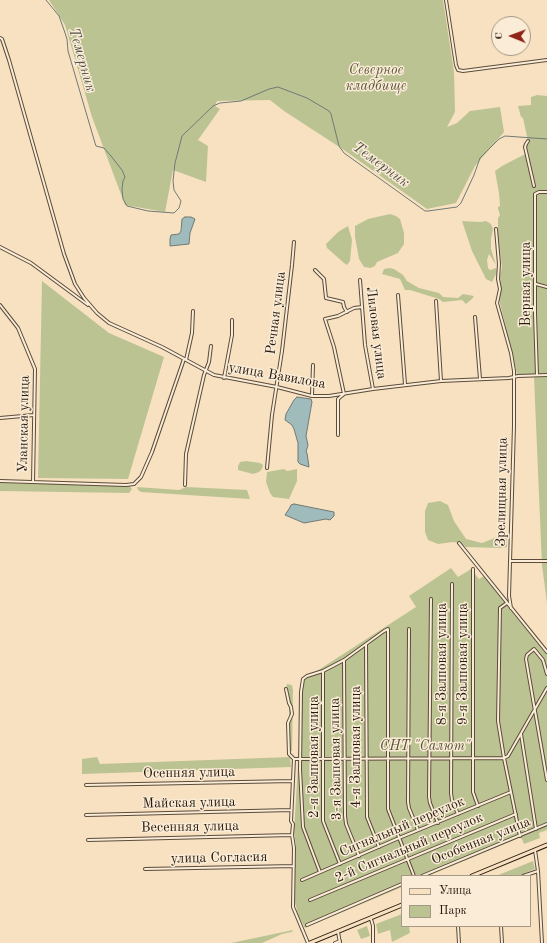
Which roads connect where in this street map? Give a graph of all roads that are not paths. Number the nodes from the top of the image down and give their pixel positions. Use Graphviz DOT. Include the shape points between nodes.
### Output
graph roads {
  1 [pos="446,0"];
  2 [pos="0,38"];
  3 [pos="547,60"];
  4 [pos="528,142"];
  5 [pos="534,186"];
  6 [pos="547,192"];
  7 [pos="496,229"];
  8 [pos="294,242"];
  9 [pos="0,247"];
  10 [pos="315,270"];
  11 [pos="360,280"];
  12 [pos="536,284"];
  13 [pos="547,287"];
  14 [pos="398,295"];
  15 [pos="436,301"];
  16 [pos="0,305"];
  17 [pos="362,307"];
  18 [pos="92,308"];
  19 [pos="193,311"];
  20 [pos="347,312"];
  21 [pos="475,318"];
  22 [pos="232,320"];
  23 [pos="211,346"];
  24 [pos="185,360"];
  25 [pos="313,365"];
  26 [pos="206,371"];
  27 [pos="537,375"];
  28 [pos="547,375"];
  29 [pos="514,377"];
  30 [pos="224,378"];
  31 [pos="480,379"];
  32 [pos="441,381"];
  33 [pos="405,384"];
  34 [pos="277,387"];
  35 [pos="373,389"];
  36 [pos="344,394"];
  37 [pos="312,396"];
  38 [pos="34,415"];
  39 [pos="0,418"];
  40 [pos="338,435"];
  41 [pos="267,468"];
  42 [pos="0,482"];
  43 [pos="33,482"];
  44 [pos="185,485"];
  45 [pos="459,543"];
  46 [pos="510,561"];
  47 [pos="547,561"];
  48 [pos="473,569"];
  49 [pos="452,584"];
  50 [pos="431,599"];
  51 [pos="507,603"];
  52 [pos="511,608"];
  53 [pos="409,629"];
  54 [pos="366,644"];
  55 [pos="547,652"];
  56 [pos="344,660"];
  57 [pos="323,671"];
  58 [pos="547,674"];
  59 [pos="547,688"];
  60 [pos="286,689"];
  61 [pos="534,709"];
  62 [pos="521,734"];
  63 [pos="366,758"];
  64 [pos="387,758"];
  65 [pos="409,758"];
  66 [pos="430,758"];
  67 [pos="452,758"];
  68 [pos="473,758"];
  69 [pos="504,758"];
  70 [pos="294,759"];
  71 [pos="300,759"];
  72 [pos="324,759"];
  73 [pos="345,759"];
  74 [pos="547,780"];
  75 [pos="293,781"];
  76 [pos="86,785"];
  77 [pos="511,792"];
  78 [pos="478,806"];
  79 [pos="291,810"];
  80 [pos="458,814"];
  81 [pos="516,814"];
  82 [pos="86,815"];
  83 [pos="438,823"];
  84 [pos="547,824"];
  85 [pos="536,829"];
  86 [pos="418,830"];
  87 [pos="292,835"];
  88 [pos="520,836"];
  89 [pos="399,838"];
  90 [pos="88,840"];
  91 [pos="547,845"];
  92 [pos="379,847"];
  93 [pos="535,850"];
  94 [pos="359,856"];
  95 [pos="407,858"];
  96 [pos="340,864"];
  97 [pos="294,866"];
  98 [pos="145,869"];
  99 [pos="538,870"];
  100 [pos="320,872"];
  101 [pos="414,875"];
  102 [pos="424,875"];
  103 [pos="474,875"];
  104 [pos="526,875"];
  105 [pos="302,880"];
  106 [pos="401,884"];
  107 [pos="310,900"];
  108 [pos="401,905"];
  109 [pos="371,918"];
  110 [pos="307,925"];
  111 [pos="458,927"];
  112 [pos="501,927"];
  113 [pos="338,932"];
  114 [pos="340,942"];
  115 [pos="309,943"];
  116 [pos="335,943"];
  117 [pos="373,943"];
  118 [pos="459,943"];
  119 [pos="502,943"];
  120 [pos="542,943"];
  1 -- 3 [label="street" via="458,70"];
  2 -- 18 [label="street, улица Вавилова" via="9,60 64,254 75,284"];
  4 -- 5 [label="street" via="525,147"];
  6 -- 12 [label="street, Верная улица" via="535,194"];
  7 -- 29 [label="street, Зрелищная улица" via="500,289 497,303"];
  8 -- 34 [label="street, Речная улица"];
  9 -- 18 [label="street, улица Вавилова" via="32,263"];
  10 -- 20 [label="street" via="324,279 326,298 343,302"];
  11 -- 17 [label="street, Лиловая улица"];
  12 -- 13 [label="street"];
  12 -- 27 [label="street, Верная улица"];
  14 -- 33 [label="street"];
  15 -- 32 [label="street"];
  16 -- 38 [label="street, Уланская улица" via="18,328 34,365"];
  17 -- 20 [label="street"];
  17 -- 35 [label="street, Лиловая улица" via="365,345"];
  18 -- 24 [label="street, улица Вавилова" via="109,323"];
  19 -- 24 [label="street" via="192,333"];
  20 -- 36 [label="street" via="325,319"];
  21 -- 31 [label="street"];
  22 -- 30 [label="street" via="232,335"];
  23 -- 26 [label="street"];
  24 -- 26 [label="street, улица Вавилова"];
  24 -- 43 [label="street" via="152,452 136,483 124,485"];
  25 -- 37 [label="street"];
  26 -- 30 [label="street, улица Вавилова"];
  26 -- 44 [label="street" via="186,454"];
  27 -- 28 [label="street, улица Вавилова"];
  27 -- 29 [label="street, улица Вавилова"];
  29 -- 31 [label="street, улица Вавилова"];
  29 -- 46 [label="street, Зрелищная улица"];
  30 -- 34 [label="street, улица Вавилова"];
  31 -- 32 [label="street, улица Вавилова"];
  32 -- 33 [label="street, улица Вавилова"];
  33 -- 35 [label="street, улица Вавилова"];
  34 -- 37 [label="street, улица Вавилова"];
  34 -- 41 [label="street, Речная улица"];
  35 -- 36 [label="street, улица Вавилова"];
  36 -- 37 [label="street, улица Вавилова"];
  36 -- 40 [label="street" via="338,398"];
  38 -- 39 [label="street"];
  38 -- 43 [label="street, Уланская улица"];
  42 -- 43 [label="street"];
  45 -- 51 [label="street"];
  46 -- 47 [label="street"];
  46 -- 52 [label="street, Зрелищная улица"];
  48 -- 68 [label="street, 9-я Залповая улица"];
  49 -- 67 [label="street, 8-я Залповая улица"];
  50 -- 66 [label="street"];
  51 -- 52 [label="street"];
  51 -- 69 [label="street" via="500,608 498,721"];
  52 -- 55 [label="street"];
  53 -- 65 [label="street"];
  54 -- 56 [label="street"];
  54 -- 63 [label="street, 4-я Залповая улица"];
  54 -- 64 [label="street" via="388,629"];
  56 -- 57 [label="street"];
  56 -- 73 [label="street, 3-я Залповая улица"];
  57 -- 71 [label="street" via="303,679"];
  57 -- 72 [label="street, 2-я Залповая улица"];
  58 -- 61 [label="street" via="543,660 534,649 526,657"];
  59 -- 61 [label="street"];
  60 -- 70 [label="street" via="292,714 288,723 289,754"];
  61 -- 62 [label="street"];
  61 -- 74 [label="street"];
  62 -- 69 [label="street" via="510,754"];
  62 -- 85 [label="street"];
  63 -- 64 [label="street"];
  63 -- 73 [label="street"];
  63 -- 92 [label="street, 4-я Залповая улица" via="367,817"];
  64 -- 65 [label="street"];
  64 -- 89 [label="street" via="388,809"];
  65 -- 66 [label="street"];
  65 -- 86 [label="street" via="408,802"];
  66 -- 67 [label="street"];
  66 -- 83 [label="street" via="430,802"];
  67 -- 68 [label="street"];
  67 -- 80 [label="street, 8-я Залповая улица" via="451,793"];
  68 -- 69 [label="street"];
  68 -- 78 [label="street, 9-я Залповая улица" via="474,796"];
  69 -- 77 [label="street"];
  70 -- 71 [label="street"];
  70 -- 75 [label="street"];
  71 -- 72 [label="street"];
  71 -- 100 [label="street" via="302,827"];
  72 -- 73 [label="street"];
  72 -- 96 [label="street, 2-я Залповая улица" via="323,821"];
  73 -- 94 [label="street, 3-я Залповая улица" via="346,824"];
  75 -- 76 [label="street, Осенняя улица"];
  75 -- 79 [label="street"];
  77 -- 78 [label="street, Сигнальный переулок"];
  77 -- 81 [label="street"];
  78 -- 80 [label="street, Сигнальный переулок"];
  79 -- 82 [label="street, Майская улица"];
  79 -- 87 [label="street"];
  80 -- 83 [label="street, Сигнальный переулок"];
  81 -- 88 [label="street"];
  81 -- 95 [label="street, 2-й Сигнальный переулок"];
  83 -- 86 [label="street, Сигнальный переулок"];
  84 -- 85 [label="street, Особенная улица"];
  85 -- 88 [label="street, Особенная улица"];
  86 -- 89 [label="street, Сигнальный переулок"];
  87 -- 90 [label="street, Весенняя улица"];
  87 -- 97 [label="street"];
  88 -- 102 [label="street, Особенная улица"];
  89 -- 92 [label="street, Сигнальный переулок"];
  89 -- 95 [label="street"];
  91 -- 93 [label="main road"];
  92 -- 94 [label="street, Сигнальный переулок"];
  93 -- 99 [label="street"];
  93 -- 103 [label="main road"];
  94 -- 96 [label="street, Сигнальный переулок"];
  95 -- 101 [label="street"];
  95 -- 107 [label="street, 2-й Сигнальный переулок"];
  96 -- 100 [label="street, Сигнальный переулок"];
  97 -- 98 [label="street, улица Согласия"];
  97 -- 115 [label="street" via="293,907"];
  99 -- 104 [label="street"];
  99 -- 120 [label="street"];
  100 -- 105 [label="street, Сигнальный переулок"];
  106 -- 110 [label="street"];
  108 -- 109 [label="main road"];
  109 -- 113 [label="main road"];
  109 -- 117 [label="street"];
  111 -- 118 [label="street"];
  112 -- 119 [label="street"];
  113 -- 114 [label="street"];
  113 -- 115 [label="main road"];
  114 -- 116 [label="street"];
}
